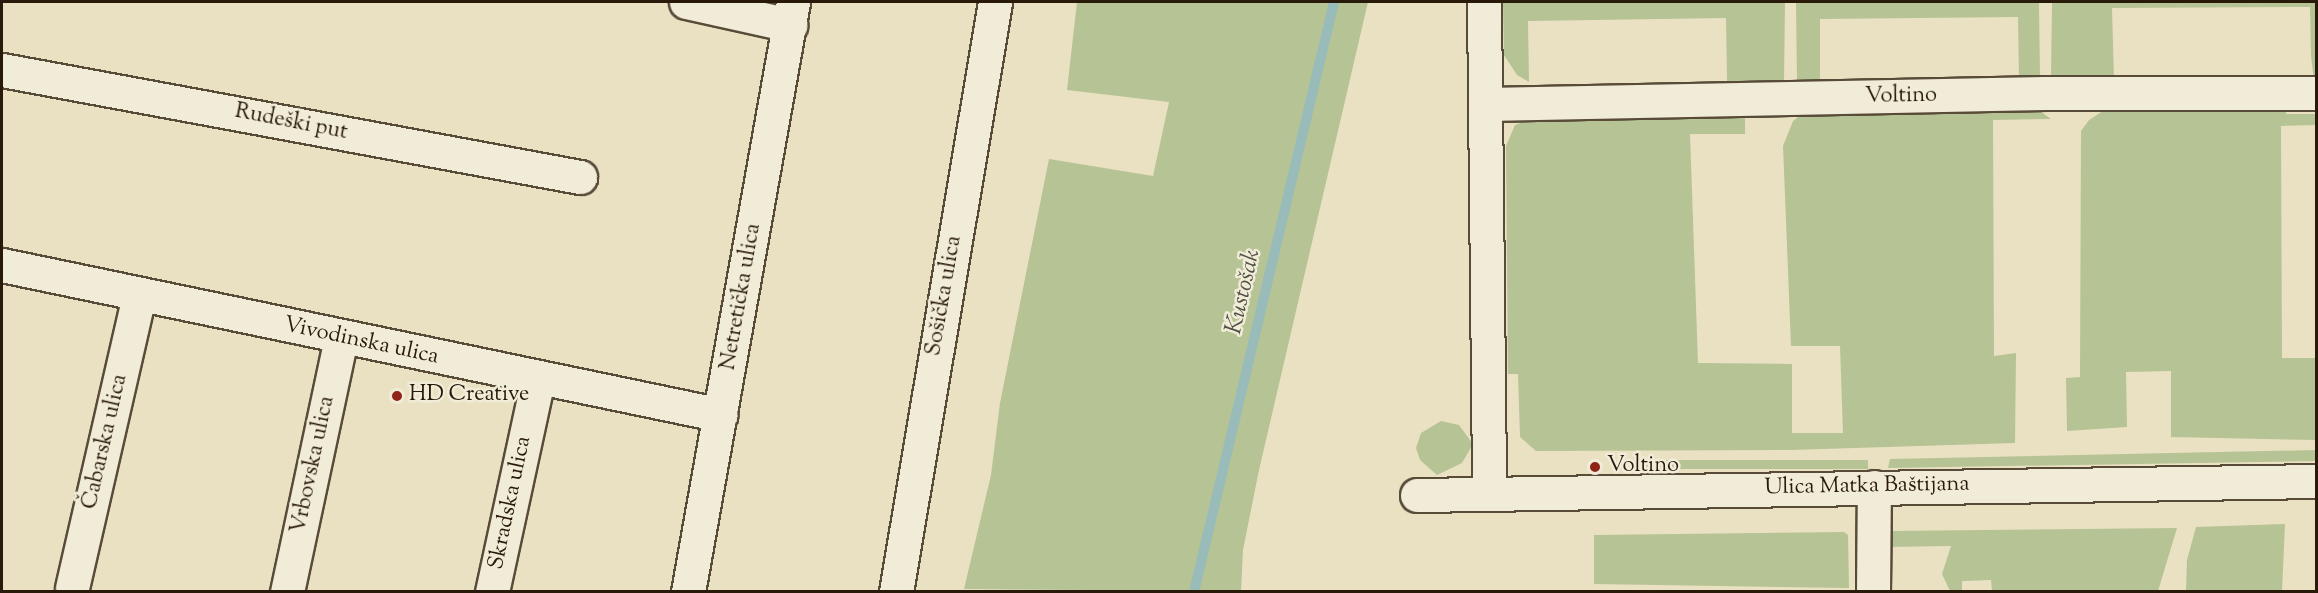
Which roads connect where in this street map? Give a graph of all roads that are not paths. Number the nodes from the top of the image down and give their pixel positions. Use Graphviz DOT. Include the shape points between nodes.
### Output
graph roads {
  1 [pos="686,2"];
  2 [pos="995,2"];
  3 [pos="1484,2"];
  4 [pos="791,13"];
  5 [pos="2,70"];
  6 [pos="2316,93"];
  7 [pos="1486,104"];
  8 [pos="580,177"];
  9 [pos="2,265"];
  10 [pos="139,295"];
  11 [pos="341,338"];
  12 [pos="538,380"];
  13 [pos="721,415"];
  14 [pos="2316,481"];
  15 [pos="1874,488"];
  16 [pos="1490,493"];
  17 [pos="1417,495"];
  18 [pos="72,588"];
  19 [pos="287,591"];
  20 [pos="492,591"];
  21 [pos="688,591"];
  22 [pos="896,591"];
  23 [pos="1873,591"];
  1 -- 4 [label="street"];
  2 -- 22 [label="street, Sošička ulica"];
  3 -- 7 [label="street"];
  4 -- 13 [label="street, Netretička ulica"];
  5 -- 8 [label="street, Rudeški put"];
  6 -- 7 [label="street, Voltino" via="2045,93"];
  7 -- 16 [label="street"];
  9 -- 10 [label="street, Vivodinska ulica"];
  10 -- 11 [label="street, Vivodinska ulica"];
  10 -- 18 [label="street, Čabarska ulica"];
  11 -- 12 [label="street, Vivodinska ulica"];
  11 -- 19 [label="street, Vrbovska ulica"];
  12 -- 13 [label="street, Vivodinska ulica"];
  12 -- 20 [label="street, Skradska ulica"];
  13 -- 21 [label="street, Netretička ulica"];
  14 -- 15 [label="street, Ulica Matka Baštijana"];
  15 -- 16 [label="street, Ulica Matka Baštijana"];
  15 -- 23 [label="street"];
  16 -- 17 [label="street, Ulica Matka Baštijana"];
}
